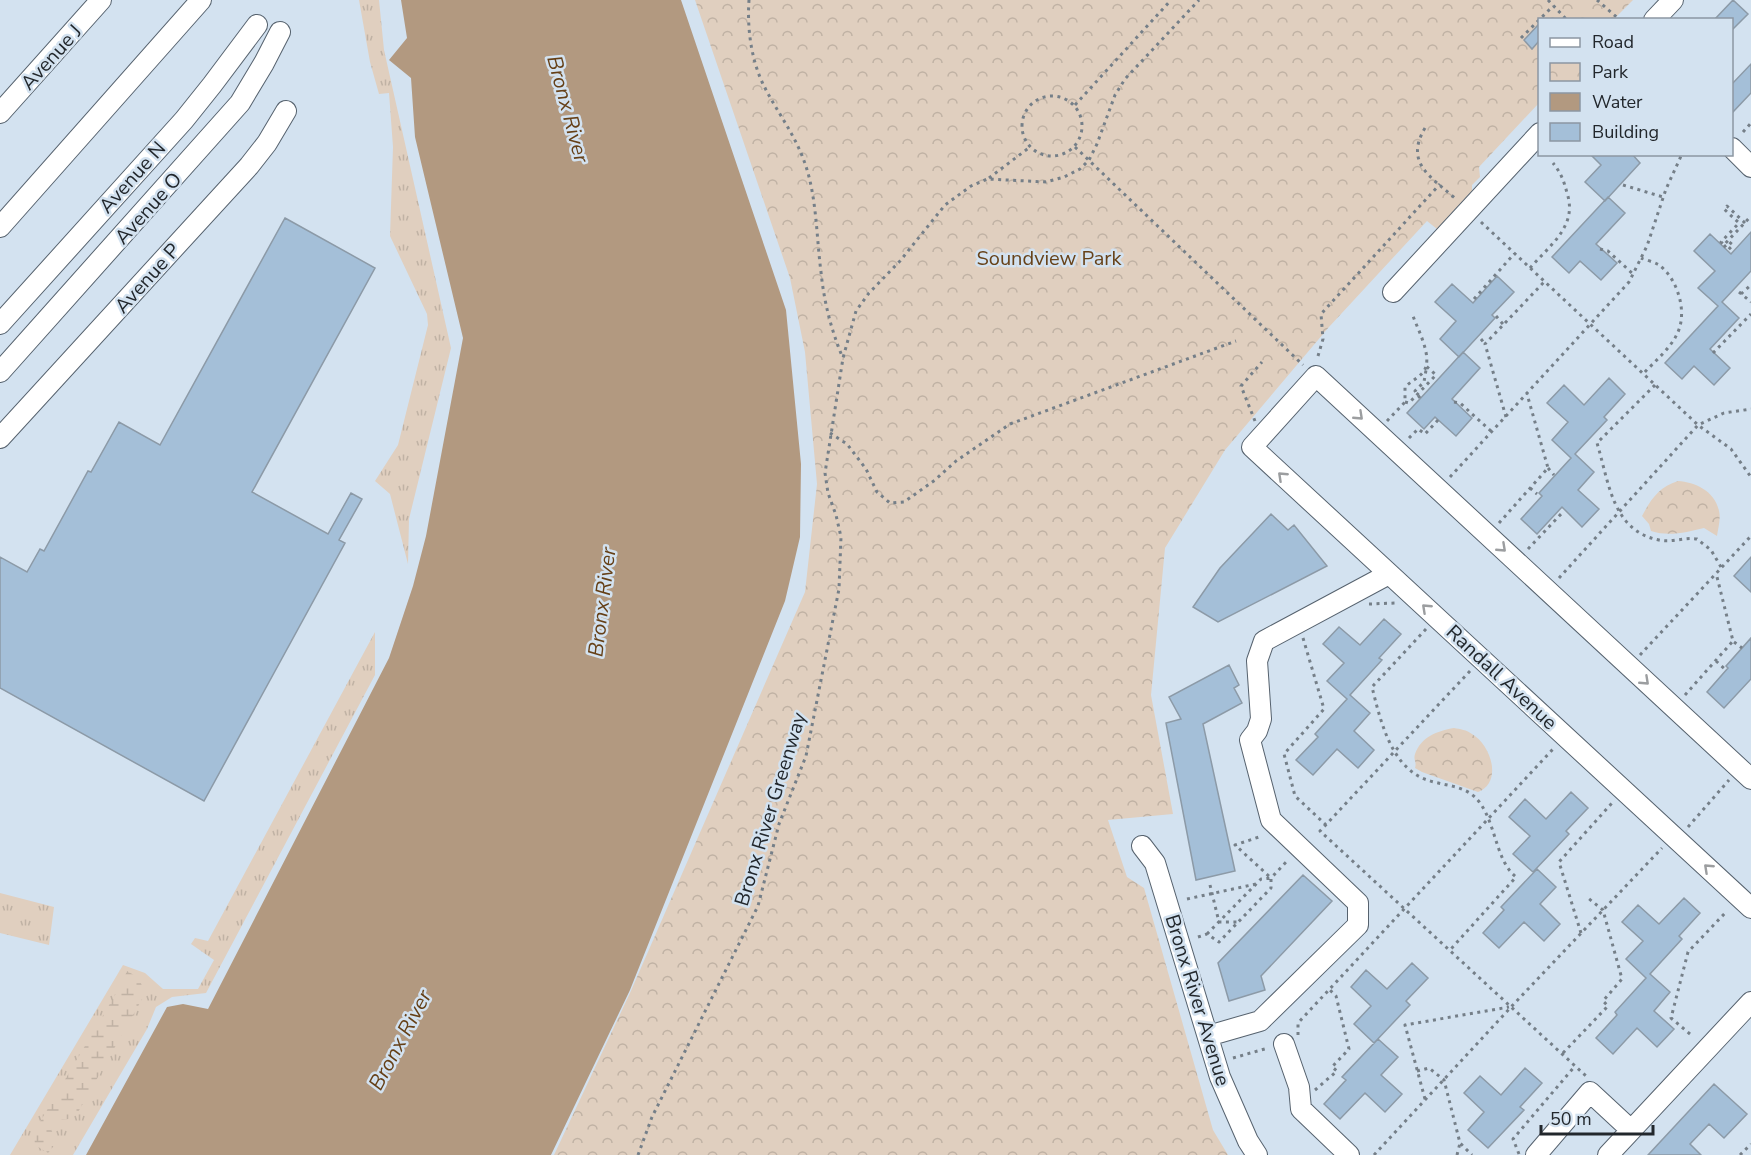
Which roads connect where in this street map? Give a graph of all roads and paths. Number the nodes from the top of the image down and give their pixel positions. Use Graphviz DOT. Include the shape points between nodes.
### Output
graph roads {
  1 [pos="101,0"];
  2 [pos="201,0"];
  3 [pos="749,0"];
  4 [pos="1171,0"];
  5 [pos="1199,0"];
  6 [pos="1548,0"];
  7 [pos="1598,0"];
  8 [pos="1673,0"];
  9 [pos="1553,6"];
  10 [pos="1541,18"];
  11 [pos="1565,18"];
  12 [pos="1618,18"];
  13 [pos="1656,18"];
  14 [pos="1538,21"];
  15 [pos="257,26"];
  16 [pos="280,32"];
  17 [pos="1521,38"];
  18 [pos="1074,105"];
  19 [pos="286,111"];
  20 [pos="0,113"];
  21 [pos="1751,123"];
  22 [pos="1425,128"];
  23 [pos="1743,132"];
  24 [pos="1538,133"];
  25 [pos="1030,147"];
  26 [pos="1074,147"];
  27 [pos="1733,150"];
  28 [pos="1681,156"];
  29 [pos="1089,160"];
  30 [pos="1552,164"];
  31 [pos="1751,166"];
  32 [pos="987,179"];
  33 [pos="1440,184"];
  34 [pos="1623,185"];
  35 [pos="1663,197"];
  36 [pos="1468,210"];
  37 [pos="1751,216"];
  38 [pos="1745,223"];
  39 [pos="0,228"];
  40 [pos="1728,241"];
  41 [pos="1724,245"];
  42 [pos="1600,249"];
  43 [pos="1514,254"];
  44 [pos="1641,258"];
  45 [pos="1530,268"];
  46 [pos="1633,274"];
  47 [pos="1544,282"];
  48 [pos="1751,285"];
  49 [pos="1394,292"];
  50 [pos="1474,299"];
  51 [pos="1751,302"];
  52 [pos="1751,314"];
  53 [pos="1413,316"];
  54 [pos="1496,316"];
  55 [pos="0,324"];
  56 [pos="1503,324"];
  57 [pos="1591,325"];
  58 [pos="1481,339"];
  59 [pos="1236,341"];
  60 [pos="1485,344"];
  61 [pos="1713,353"];
  62 [pos="1318,356"];
  63 [pos="843,358"];
  64 [pos="1262,362"];
  65 [pos="1426,366"];
  66 [pos="0,372"];
  67 [pos="1643,374"];
  68 [pos="1316,376"];
  69 [pos="1655,385"];
  70 [pos="1527,394"];
  71 [pos="1419,396"];
  72 [pos="1405,402"];
  73 [pos="1454,402"];
  74 [pos="1751,409"];
  75 [pos="1392,416"];
  76 [pos="1506,417"];
  77 [pos="1438,420"];
  78 [pos="1698,425"];
  79 [pos="1257,426"];
  80 [pos="1492,432"];
  81 [pos="831,433"];
  82 [pos="0,438"];
  83 [pos="1409,438"];
  84 [pos="1548,468"];
  85 [pos="1554,475"];
  86 [pos="1751,477"];
  87 [pos="1530,488"];
  88 [pos="1438,490"];
  89 [pos="1537,494"];
  90 [pos="1562,513"];
  91 [pos="1618,513"];
  92 [pos="1487,535"];
  93 [pos="1751,536"];
  94 [pos="1528,549"];
  95 [pos="1721,567"];
  96 [pos="1716,573"];
  97 [pos="1389,574"];
  98 [pos="1547,591"];
  99 [pos="1401,603"];
  100 [pos="1361,604"];
  101 [pos="1427,628"];
  102 [pos="1302,634"];
  103 [pos="1734,641"];
  104 [pos="1742,648"];
  105 [pos="1716,661"];
  106 [pos="1629,666"];
  107 [pos="1471,669"];
  108 [pos="1726,670"];
  109 [pos="1674,708"];
  110 [pos="1554,748"];
  111 [pos="1395,751"];
  112 [pos="1731,778"];
  113 [pos="1751,779"];
  114 [pos="1612,803"];
  115 [pos="1490,817"];
  116 [pos="1326,825"];
  117 [pos="1281,829"];
  118 [pos="1681,834"];
  119 [pos="1142,846"];
  120 [pos="1299,847"];
  121 [pos="1661,849"];
  122 [pos="1271,878"];
  123 [pos="1256,884"];
  124 [pos="1210,885"];
  125 [pos="1211,894"];
  126 [pos="1588,898"];
  127 [pos="1187,899"];
  128 [pos="1751,908"];
  129 [pos="1404,909"];
  130 [pos="1603,910"];
  131 [pos="1727,912"];
  132 [pos="1219,922"];
  133 [pos="1238,922"];
  134 [pos="1581,933"];
  135 [pos="1207,934"];
  136 [pos="1198,937"];
  137 [pos="1450,950"];
  138 [pos="1329,989"];
  139 [pos="1751,1002"];
  140 [pos="1511,1007"];
  141 [pos="1690,1034"];
  142 [pos="1208,1036"];
  143 [pos="1284,1044"];
  144 [pos="1562,1054"];
  145 [pos="1233,1058"];
  146 [pos="1575,1066"];
  147 [pos="1417,1071"];
  148 [pos="1444,1080"];
  149 [pos="1590,1080"];
  150 [pos="1311,1082"];
  151 [pos="1425,1100"];
  152 [pos="1631,1130"];
  153 [pos="1460,1143"];
  154 [pos="1751,1144"];
  155 [pos="638,1155"];
  156 [pos="1257,1155"];
  157 [pos="1349,1155"];
  158 [pos="1374,1155"];
  159 [pos="1457,1155"];
  160 [pos="1473,1155"];
  161 [pos="1520,1155"];
  162 [pos="1536,1155"];
  163 [pos="1608,1155"];
  164 [pos="1740,1155"];
  1 -- 20 [label="street, Avenue J"];
  2 -- 39 [label="street"];
  3 -- 63 [label="path" via="751,46 759,75 791,132 808,175 824,296"];
  4 -- 18 [label="path"];
  5 -- 29 [label="path" via="1125,79"];
  6 -- 9 [label="path"];
  7 -- 12 [label="path"];
  8 -- 13 [label="street"];
  9 -- 10 [label="path"];
  9 -- 11 [label="path"];
  14 -- 17 [label="path"];
  15 -- 55 [label="street, Avenue N" via="184,120"];
  16 -- 66 [label="street, Avenue O" via="240,103"];
  18 -- 25 [label="path" via="1058,96 1047,96 1028,106 1021,127"];
  18 -- 26 [label="path" via="1083,124"];
  19 -- 82 [label="street, Avenue P" via="249,166"];
  21 -- 23 [label="path"];
  22 -- 33 [label="path" via="1416,148 1417,156"];
  24 -- 36 [label="street"];
  25 -- 26 [label="path" via="1046,156 1057,156"];
  25 -- 32 [label="path, Bronx River Greenway"];
  26 -- 29 [label="path"];
  27 -- 31 [label="street"];
  28 -- 35 [label="path"];
  29 -- 32 [label="path" via="1080,169 1046,182"];
  29 -- 68 [label="path"];
  30 -- 45 [label="path" via="1562,174 1571,204 1570,215 1564,229"];
  32 -- 63 [label="path, Bronx River Greenway" via="945,205 869,293 856,311"];
  33 -- 36 [label="path"];
  33 -- 62 [label="path" via="1321,314 1323,339"];
  34 -- 35 [label="path"];
  35 -- 44 [label="path"];
  36 -- 43 [label="path"];
  36 -- 49 [label="street"];
  37 -- 38 [label="path"];
  38 -- 40 [label="path"];
  38 -- 41 [label="path" via="1727,206 1724,209 1739,223 1721,242"];
  40 -- 41 [label="path"];
  40 -- 41 [label="path" via="1733,245 1728,250"];
  42 -- 46 [label="path" via="1608,251"];
  43 -- 45 [label="path"];
  43 -- 50 [label="path"];
  44 -- 46 [label="path"];
  44 -- 67 [label="path" via="1659,265 1670,277 1682,309 1676,337"];
  45 -- 47 [label="path"];
  46 -- 57 [label="path"];
  47 -- 56 [label="path"];
  47 -- 57 [label="path"];
  48 -- 51 [label="path" via="1740,293"];
  52 -- 61 [label="path"];
  53 -- 65 [label="path"];
  54 -- 56 [label="path"];
  56 -- 60 [label="path"];
  57 -- 67 [label="path"];
  57 -- 70 [label="path"];
  58 -- 60 [label="path"];
  59 -- 81 [label="path" via="1010,424 904,502 890,503 877,492 847,444"];
  60 -- 76 [label="path"];
  63 -- 81 [label="path, Bronx River Greenway"];
  64 -- 79 [label="path" via="1241,386"];
  65 -- 71 [label="path" via="1424,382 1415,392"];
  65 -- 71 [label="path" via="1436,375"];
  65 -- 72 [label="path" via="1406,387"];
  67 -- 69 [label="path"];
  68 -- 88 [label="street, one-way"];
  97 -- 68 [label="street, Randall Avenue, one-way" via="1252,447"];
  69 -- 78 [label="path"];
  69 -- 91 [label="path" via="1597,443"];
  70 -- 76 [label="path"];
  70 -- 84 [label="path"];
  71 -- 72 [label="path"];
  72 -- 75 [label="path"];
  73 -- 80 [label="path" via="1461,403"];
  74 -- 78 [label="path" via="1718,415"];
  76 -- 80 [label="path"];
  77 -- 83 [label="path" via="1425,434 1418,429"];
  78 -- 86 [label="path" via="1731,449"];
  78 -- 91 [label="path"];
  80 -- 88 [label="path"];
  81 -- 155 [label="path, Bronx River Greenway" via="825,473 841,537 841,565 806,756 779,824 758,906 652,1117"];
  84 -- 85 [label="path"];
  84 -- 87 [label="path"];
  87 -- 89 [label="path"];
  87 -- 92 [label="path"];
  88 -- 92 [label="street"];
  90 -- 94 [label="path"];
  91 -- 95 [label="path" via="1647,537 1663,541 1697,539 1711,550"];
  91 -- 98 [label="path"];
  92 -- 98 [label="street, one-way"];
  93 -- 95 [label="path"];
  95 -- 96 [label="path"];
  96 -- 103 [label="path"];
  96 -- 106 [label="path"];
  97 -- 117 [label="street" via="1264,641 1257,661 1261,719 1250,740 1271,820"];
  128 -- 97 [label="street, Randall Avenue, one-way"];
  98 -- 106 [label="street"];
  99 -- 100 [label="path"];
  101 -- 111 [label="path" via="1372,687 1380,719"];
  102 -- 116 [label="path" via="1324,709 1284,754 1295,796"];
  103 -- 104 [label="path"];
  103 -- 105 [label="path"];
  105 -- 108 [label="path"];
  105 -- 109 [label="path"];
  106 -- 109 [label="street, one-way"];
  107 -- 111 [label="path"];
  109 -- 113 [label="street"];
  110 -- 115 [label="path"];
  111 -- 115 [label="path" via="1408,770 1465,789 1479,800"];
  111 -- 116 [label="path"];
  112 -- 118 [label="path"];
  114 -- 134 [label="path" via="1559,862"];
  115 -- 129 [label="path"];
  115 -- 137 [label="path" via="1506,869 1516,877"];
  116 -- 129 [label="path" via="1320,831"];
  117 -- 120 [label="street"];
  117 -- 122 [label="path" via="1235,845"];
  119 -- 142 [label="street, Bronx River Avenue" via="1155,863"];
  120 -- 122 [label="path"];
  120 -- 142 [label="street" via="1358,903 1358,925 1260,1020"];
  121 -- 130 [label="path"];
  122 -- 123 [label="path"];
  122 -- 133 [label="path" via="1271,888"];
  123 -- 125 [label="path"];
  123 -- 132 [label="path"];
  124 -- 125 [label="path"];
  125 -- 127 [label="path"];
  125 -- 132 [label="path"];
  126 -- 130 [label="path"];
  129 -- 137 [label="path"];
  129 -- 138 [label="path"];
  130 -- 134 [label="path"];
  130 -- 144 [label="path" via="1622,979 1603,1001 1608,1006"];
  131 -- 141 [label="path" via="1688,952 1671,1018"];
  132 -- 133 [label="path"];
  132 -- 135 [label="path"];
  133 -- 135 [label="path" via="1219,942"];
  134 -- 140 [label="path"];
  135 -- 136 [label="path"];
  137 -- 140 [label="path"];
  138 -- 143 [label="path" via="1298,1023 1298,1040"];
  138 -- 150 [label="path" via="1336,996 1349,1049 1332,1067 1337,1071 1314,1091"];
  139 -- 152 [label="street"];
  140 -- 144 [label="path"];
  140 -- 147 [label="path" via="1405,1025"];
  140 -- 148 [label="path"];
  142 -- 156 [label="street, Bronx River Avenue" via="1220,1077"];
  143 -- 145 [label="path"];
  143 -- 157 [label="street" via="1299,1087 1301,1109"];
  144 -- 146 [label="path"];
  146 -- 149 [label="path"];
  146 -- 161 [label="path" via="1513,1139"];
  147 -- 148 [label="path" via="1429,1068"];
  147 -- 151 [label="path"];
  148 -- 151 [label="path"];
  148 -- 153 [label="path"];
  151 -- 158 [label="path"];
  152 -- 162 [label="street" via="1590,1092"];
  152 -- 163 [label="street"];
  153 -- 159 [label="path"];
  153 -- 160 [label="path"];
  154 -- 164 [label="path"];
}
